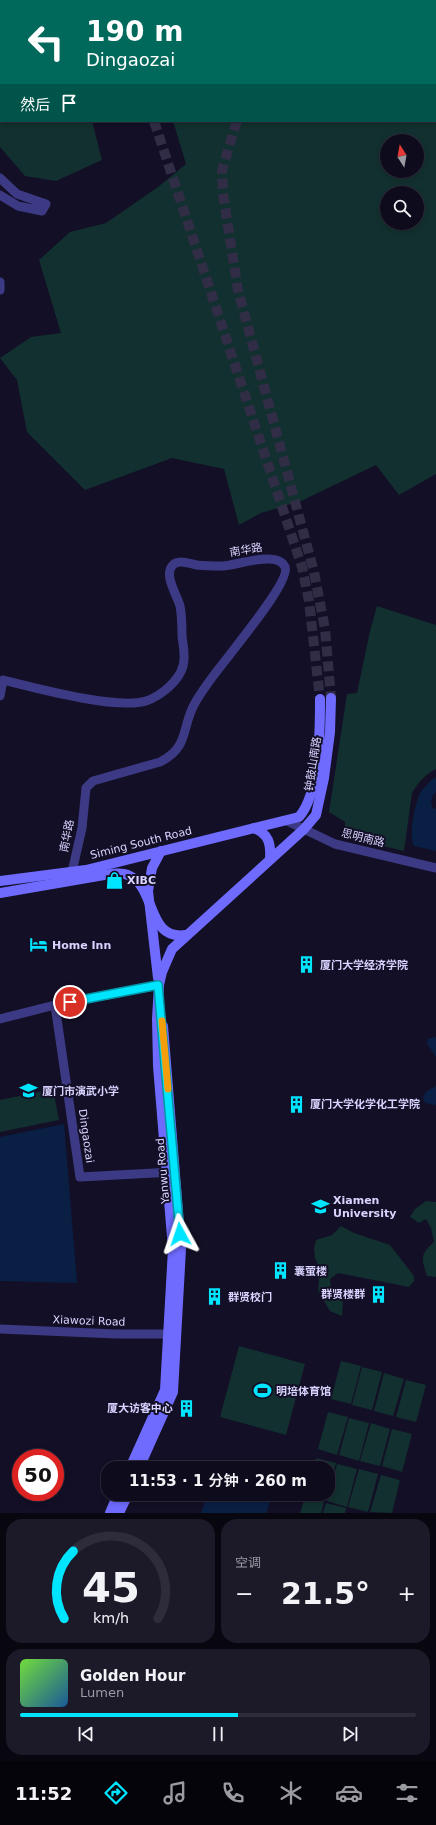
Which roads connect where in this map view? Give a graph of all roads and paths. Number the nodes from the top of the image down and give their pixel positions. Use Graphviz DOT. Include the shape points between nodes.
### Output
graph roads {
  1 [pos="0,178"];
  2 [pos="0,195"];
  3 [pos="0,282"];
  4 [pos="0,290"];
  5 [pos="2,679"];
  6 [pos="0,696"];
  7 [pos="331,698"];
  8 [pos="320,699"];
  9 [pos="287,821"];
  10 [pos="254,828"];
  11 [pos="304,829"];
  12 [pos="161,851"];
  13 [pos="270,859"];
  14 [pos="436,868"];
  15 [pos="72,872"];
  16 [pos="0,881"];
  17 [pos="0,893"];
  18 [pos="149,905"];
  19 [pos="186,935"];
  20 [pos="158,985"];
  21 [pos="55,1005"];
  22 [pos="0,1019"];
  23 [pos="171,1172"];
  24 [pos="0,1329"];
  25 [pos="172,1334"];
  26 [pos="133,1461"];
  27 [pos="142,1461"];
  28 [pos="115,1501"];
  29 [pos="125,1501"];
  30 [pos="110,1513"];
  31 [pos="119,1513"];
  1 -- 2 [label="street" via="17,194 46,204 42,212 18,206"];
  3 -- 4 [label="street"];
  5 -- 6 [label="street, 南华路"];
  5 -- 15 [label="street, 南华路" via="106,701 146,701 167,689 177,679 183,666 180,610 177,595 170,581 170,572 176,562 214,566 269,558 278,559 285,566 284,579 194,704 181,745 170,758 93,782 86,788 82,828"];
  7 -- 11 [label="main road, 钟鼓山南路" via="329,747 316,815"];
  8 -- 9 [label="main road, 钟鼓山南路" via="318,748 311,796 306,809 299,817"];
  9 -- 10 [label="main road, Siming South Road"];
  9 -- 11 [label="street, 思明南路"];
  10 -- 12 [label="main road, Siming South Road"];
  10 -- 13 [label="main road" via="269,839"];
  11 -- 13 [label="main road, 钟鼓山南路"];
  11 -- 14 [label="street, 思明南路" via="336,844"];
  12 -- 15 [label="main road, Siming South Road"];
  12 -- 18 [label="main road, Yanwu Road" via="150,875"];
  13 -- 19 [label="main road, 钟鼓山南路"];
  15 -- 16 [label="main road, Siming South Road"];
  17 -- 18 [label="main road, Siming South Road" via="119,873 136,880 144,890"];
  18 -- 19 [label="main road" via="162,928 170,934"];
  18 -- 20 [label="main road, Yanwu Road"];
  19 -- 20 [label="main road, 钟鼓山南路" via="172,949"];
  20 -- 21 [label="street"];
  20 -- 23 [label="main road, Yanwu Road"];
  21 -- 22 [label="street"];
  21 -- 23 [label="street, Dingaozai" via="80,1177"];
  23 -- 25 [label="main road, Yanwu Road" via="181,1249"];
  24 -- 25 [label="street, Xiawozi Road"];
  25 -- 26 [label="main road, Yanwu Road" via="165,1390"];
  25 -- 27 [label="main road, Yanwu Road" via="173,1392"];
  28 -- 30 [label="main road"];
  29 -- 31 [label="main road"];
}
